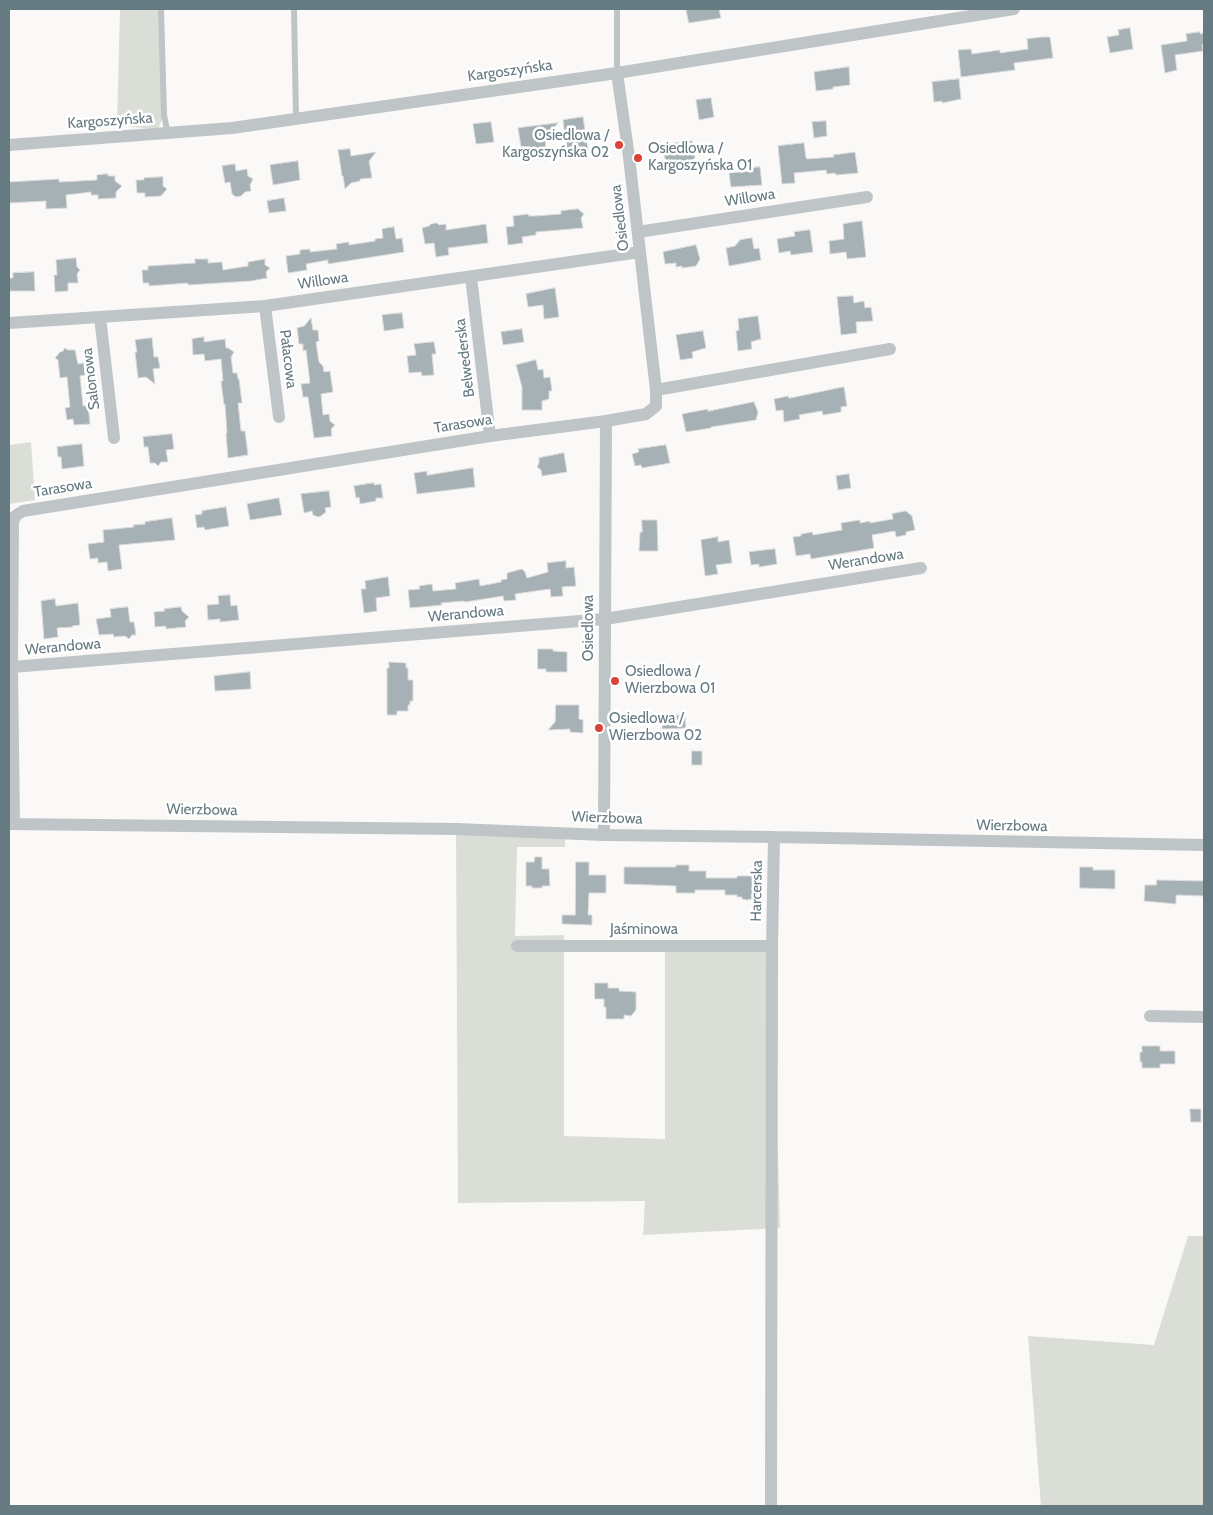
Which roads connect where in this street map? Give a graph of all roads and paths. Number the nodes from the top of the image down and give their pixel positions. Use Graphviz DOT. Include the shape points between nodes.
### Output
graph roads {
  1 [pos="161,9"];
  2 [pos="294,9"];
  3 [pos="617,9"];
  4 [pos="1014,9"];
  5 [pos="955,13"];
  6 [pos="617,73"];
  7 [pos="296,118"];
  8 [pos="168,134"];
  9 [pos="9,145"];
  10 [pos="867,197"];
  11 [pos="638,232"];
  12 [pos="640,252"];
  13 [pos="471,277"];
  14 [pos="265,306"];
  15 [pos="100,317"];
  16 [pos="9,323"];
  17 [pos="890,348"];
  18 [pos="656,390"];
  19 [pos="279,416"];
  20 [pos="606,421"];
  21 [pos="490,436"];
  22 [pos="114,438"];
  23 [pos="921,568"];
  24 [pos="605,619"];
  25 [pos="10,622"];
  26 [pos="12,667"];
  27 [pos="11,824"];
  28 [pos="604,835"];
  29 [pos="774,836"];
  30 [pos="1204,845"];
  31 [pos="517,946"];
  32 [pos="772,946"];
  33 [pos="1150,1016"];
  34 [pos="1204,1017"];
  35 [pos="770,1506"];
  1 -- 8 [label="lane" via="164,116"];
  2 -- 7 [label="lane"];
  3 -- 6 [label="lane"];
  4 -- 5 [label="street, Kargoszyńska"];
  5 -- 6 [label="street, Kargoszyńska"];
  6 -- 7 [label="street, Kargoszyńska"];
  6 -- 11 [label="street, Osiedlowa"];
  7 -- 8 [label="street, Kargoszyńska"];
  8 -- 9 [label="street, Kargoszyńska"];
  10 -- 11 [label="street, Willowa"];
  11 -- 12 [label="street, Osiedlowa"];
  12 -- 13 [label="street, Willowa"];
  12 -- 18 [label="street, Osiedlowa"];
  13 -- 14 [label="street, Willowa"];
  13 -- 21 [label="street, Belwederska"];
  14 -- 15 [label="street, Willowa"];
  14 -- 19 [label="street, Pałacowa"];
  15 -- 16 [label="street, Willowa"];
  15 -- 22 [label="street, Salonowa"];
  17 -- 18 [label="street"];
  18 -- 20 [label="street, Tarasowa" via="656,406 646,414"];
  20 -- 21 [label="street, Tarasowa"];
  20 -- 24 [label="street, Osiedlowa"];
  21 -- 25 [label="street, Tarasowa" via="23,511 15,516 13,524"];
  23 -- 24 [label="street, Werandowa"];
  24 -- 26 [label="street, Werandowa"];
  24 -- 28 [label="street, Osiedlowa"];
  25 -- 26 [label="street"];
  26 -- 27 [label="street"];
  27 -- 28 [label="street, Wierzbowa" via="456,829"];
  28 -- 29 [label="street, Wierzbowa"];
  29 -- 30 [label="street, Wierzbowa"];
  29 -- 32 [label="street, Harcerska"];
  31 -- 32 [label="street, Jaśminowa"];
  32 -- 35 [label="street, Harcerska"];
  33 -- 34 [label="street"];
}
